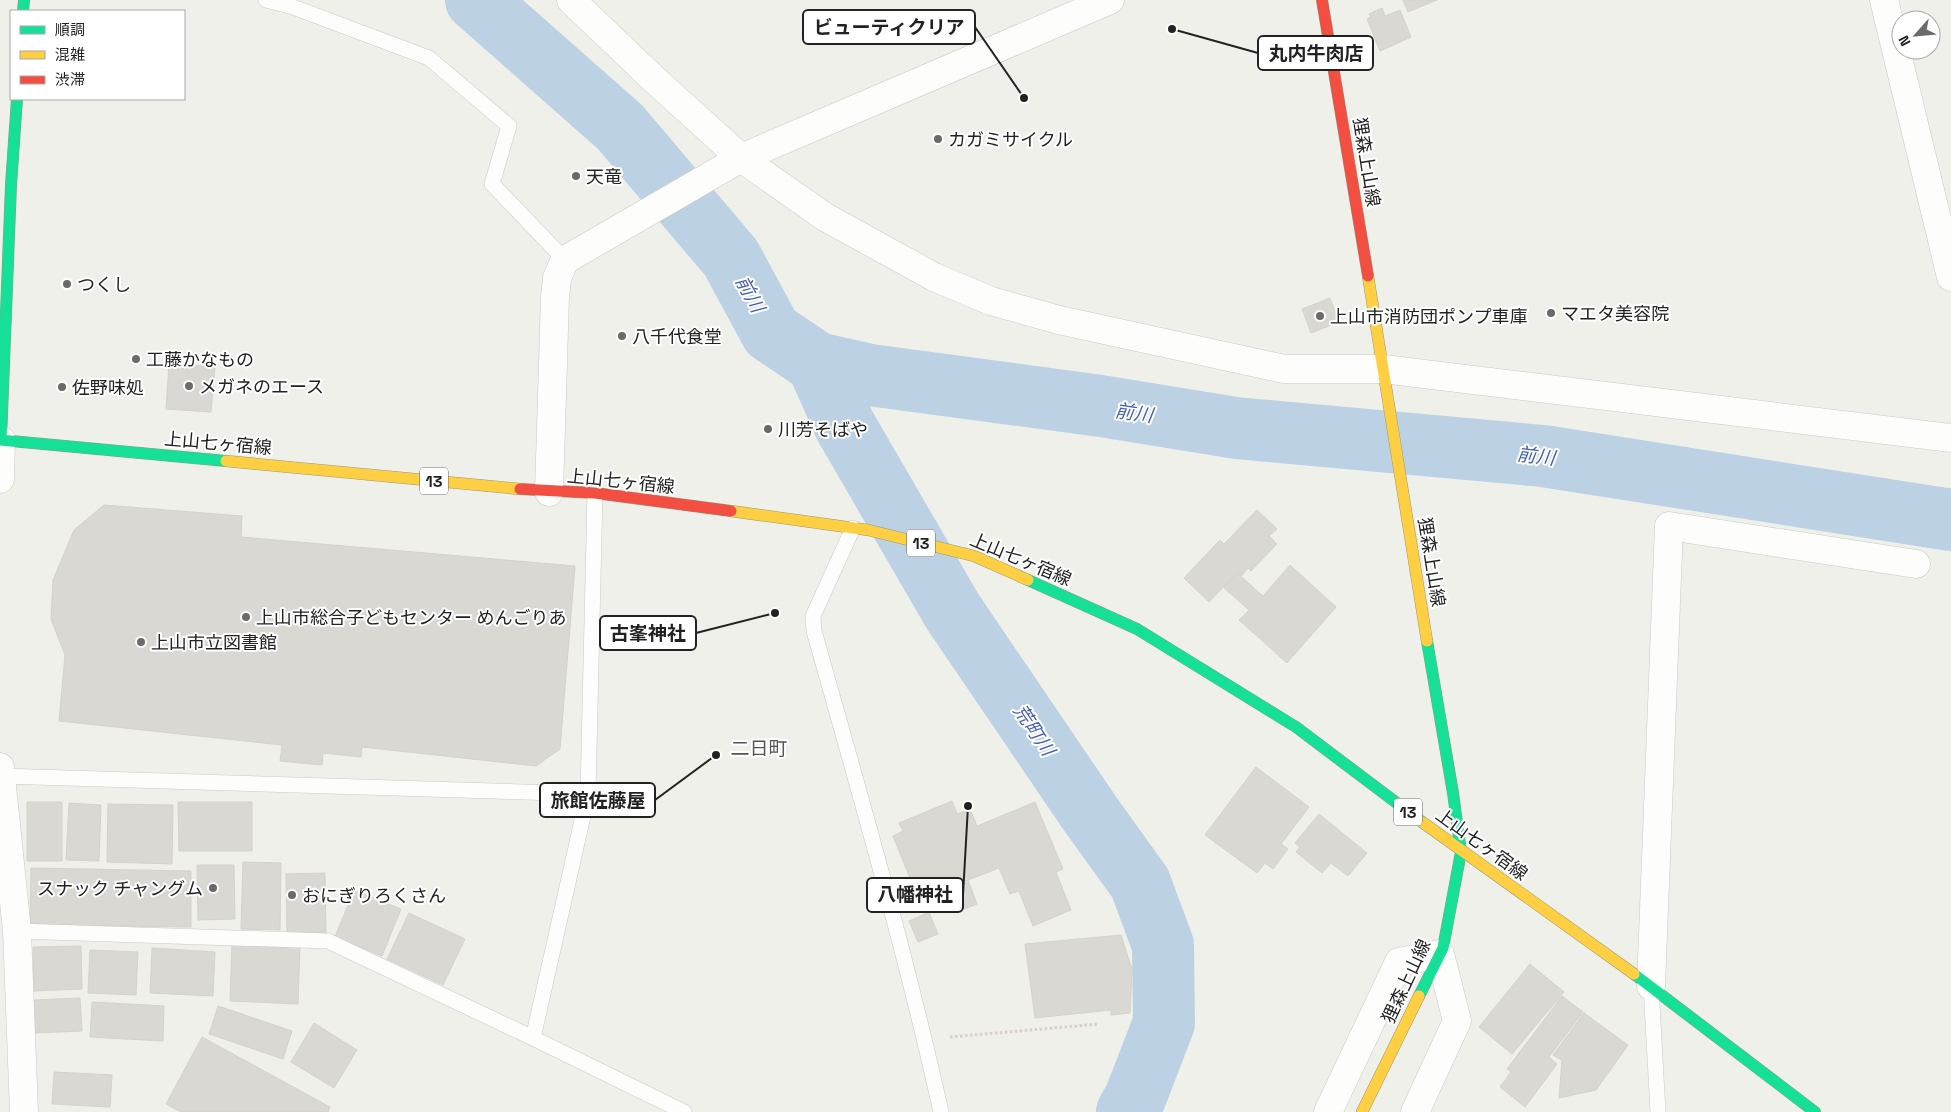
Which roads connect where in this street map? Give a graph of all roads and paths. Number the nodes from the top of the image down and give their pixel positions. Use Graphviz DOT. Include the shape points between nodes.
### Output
graph roads {
  1 [pos="266,0"];
  2 [pos="1110,0"];
  3 [pos="1322,0"];
  4 [pos="1884,0"];
  5 [pos="574,1"];
  6 [pos="17,100"];
  7 [pos="741,158"];
  8 [pos="6,184"];
  9 [pos="565,260"];
  10 [pos="1951,277"];
  11 [pos="1385,377"];
  12 [pos="1951,438"];
  13 [pos="1,440"];
  14 [pos="0,479"];
  15 [pos="549,492"];
  16 [pos="595,494"];
  17 [pos="853,528"];
  18 [pos="1916,564"];
  19 [pos="1,772"];
  20 [pos="588,794"];
  21 [pos="1461,852"];
  22 [pos="17,931"];
  23 [pos="1440,954"];
  24 [pos="1651,986"];
  25 [pos="1099,1024"];
  26 [pos="533,1038"];
  27 [pos="925,1040"];
  28 [pos="24,1112"];
  29 [pos="684,1112"];
  30 [pos="941,1112"];
  31 [pos="1328,1112"];
  32 [pos="1362,1112"];
  33 [pos="1415,1112"];
  34 [pos="1658,1112"];
  35 [pos="1815,1112"];
  1 -- 9 [label="lane" via="293,6 429,58 509,126 492,184"];
  2 -- 7 [label="street"];
  3 -- 11 [label="main road, 狸森上山線"];
  4 -- 10 [label="street"];
  5 -- 7 [label="street"];
  6 -- 8 [label="main road"];
  7 -- 9 [label="street"];
  7 -- 11 [label="street" via="825,217 934,277 991,301 1059,320 1284,369"];
  8 -- 13 [label="main road"];
  9 -- 15 [label="street" via="557,278 555,298"];
  11 -- 12 [label="street"];
  11 -- 21 [label="main road, 狸森上山線"];
  13 -- 14 [label="street"];
  13 -- 15 [label="main road, 上山七ヶ宿線 / 13"];
  15 -- 16 [label="main road, 上山七ヶ宿線 / 13"];
  16 -- 17 [label="main road, 上山七ヶ宿線 / 13"];
  16 -- 20 [label="lane"];
  17 -- 21 [label="main road, 上山七ヶ宿線 / 13" via="974,556 1137,629 1296,726"];
  17 -- 27 [label="lane" via="813,616 814,631"];
  18 -- 24 [label="street" via="1669,526"];
  19 -- 20 [label="lane"];
  19 -- 22 [label="street"];
  20 -- 26 [label="lane"];
  21 -- 23 [label="main road, 狸森上山線"];
  21 -- 24 [label="main road, 上山七ヶ宿線 / 13"];
  22 -- 26 [label="lane" via="328,941"];
  22 -- 28 [label="street"];
  23 -- 31 [label="street" via="1399,962"];
  23 -- 32 [label="main road, 狸森上山線"];
  23 -- 33 [label="street" via="1458,1021"];
  24 -- 34 [label="lane"];
  24 -- 35 [label="main road, 上山七ヶ宿線 / 13"];
  25 -- 27 [label="path"];
  26 -- 29 [label="lane"];
  27 -- 30 [label="lane"];
}
